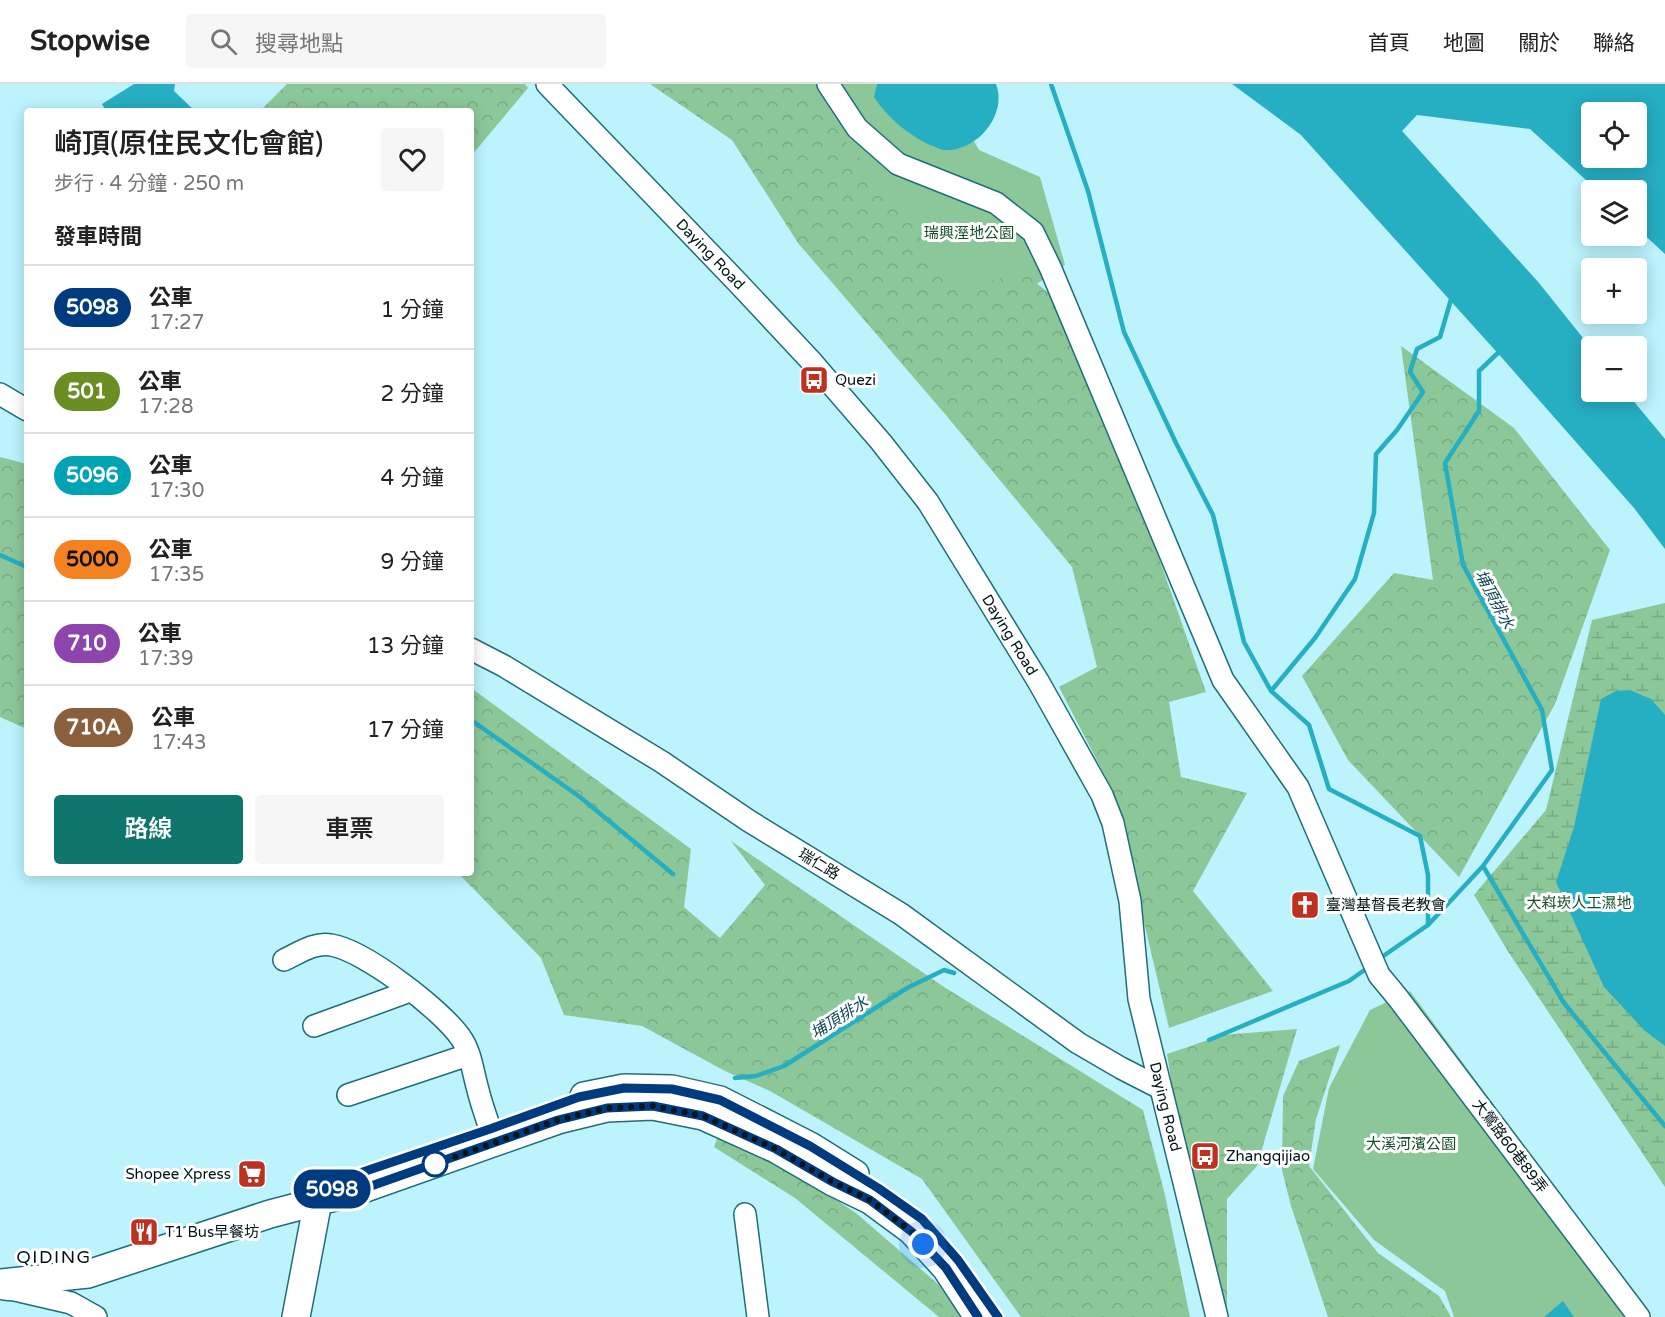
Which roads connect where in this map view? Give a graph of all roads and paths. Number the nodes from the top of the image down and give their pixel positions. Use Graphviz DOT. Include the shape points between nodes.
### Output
graph roads {
  1 [pos="547,84"];
  2 [pos="828,84"];
  3 [pos="0,394"];
  4 [pos="24,408"];
  5 [pos="474,651"];
  6 [pos="284,960"];
  7 [pos="410,991"];
  8 [pos="314,1026"];
  9 [pos="468,1055"];
  10 [pos="1160,1088"];
  11 [pos="348,1095"];
  12 [pos="490,1129"];
  13 [pos="318,1201"];
  14 [pos="745,1214"];
  15 [pos="0,1283"];
  16 [pos="0,1289"];
  17 [pos="96,1317"];
  18 [pos="296,1317"];
  19 [pos="758,1317"];
  20 [pos="978,1317"];
  21 [pos="998,1317"];
  22 [pos="1217,1317"];
  23 [pos="1639,1317"];
  1 -- 10 [label="street, Daying Road" via="739,284 881,442 928,502 1038,681 1113,822 1130,901 1138,999"];
  2 -- 23 [label="street, 大鶯路60巷89弄" via="857,128 898,164 996,203 1032,232 1223,681 1298,787 1379,975"];
  3 -- 4 [label="street"];
  5 -- 10 [label="street, 瑞仁路" via="662,762 749,821 902,914 1078,1043"];
  6 -- 7 [label="street" via="313,946 332,945 366,959"];
  7 -- 8 [label="street"];
  7 -- 9 [label="street" via="461,1038"];
  9 -- 11 [label="street"];
  9 -- 12 [label="street"];
  10 -- 22 [label="street, Daying Road"];
  12 -- 13 [label="main road" via="345,1178"];
  12 -- 21 [label="main road" via="579,1097 624,1088 672,1089 720,1100 810,1146 922,1219 958,1260"];
  13 -- 15 [label="main road" via="88,1274"];
  13 -- 18 [label="main road"];
  13 -- 20 [label="main road" via="558,1120 607,1108 653,1106 703,1116 776,1149 870,1200 912,1232 946,1268"];
  14 -- 19 [label="street"];
  16 -- 17 [label="street" via="71,1303"];
}
